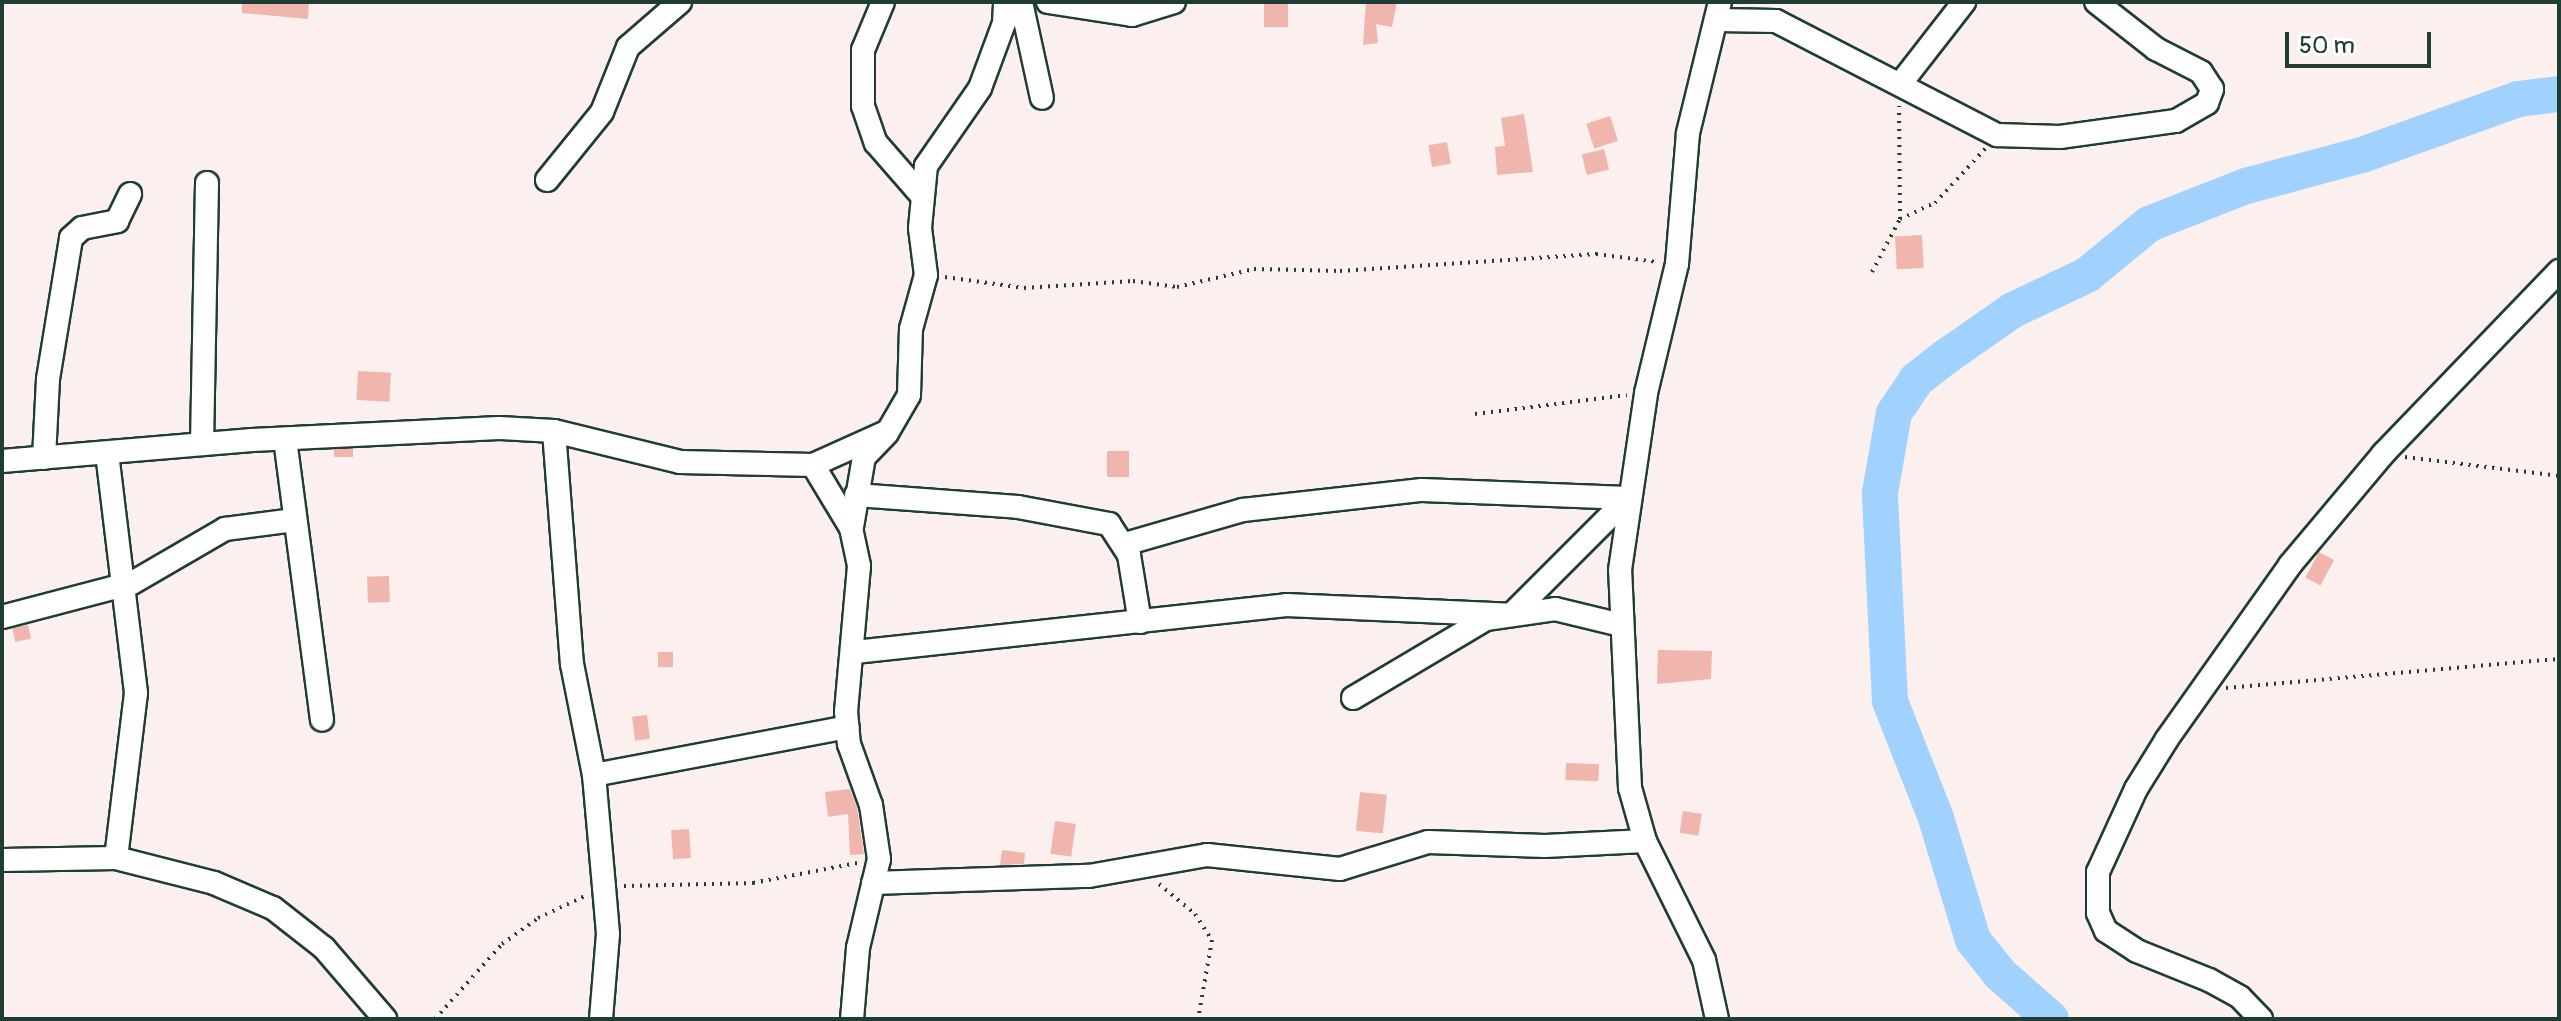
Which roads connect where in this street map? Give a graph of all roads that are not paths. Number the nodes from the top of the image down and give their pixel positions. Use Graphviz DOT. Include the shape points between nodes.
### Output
graph roads {
  1 [pos="680,2"];
  2 [pos="883,2"];
  3 [pos="1005,2"];
  4 [pos="1021,2"];
  5 [pos="1048,2"];
  6 [pos="1174,2"];
  7 [pos="1964,2"];
  8 [pos="2096,2"];
  9 [pos="1719,11"];
  10 [pos="1901,83"];
  11 [pos="1042,98"];
  12 [pos="547,180"];
  13 [pos="207,183"];
  14 [pos="130,194"];
  15 [pos="922,196"];
  16 [pos="2559,271"];
  17 [pos="554,431"];
  18 [pos="887,433"];
  19 [pos="285,439"];
  20 [pos="202,444"];
  21 [pos="107,453"];
  22 [pos="44,458"];
  23 [pos="2,461"];
  24 [pos="813,465"];
  25 [pos="856,495"];
  26 [pos="1628,498"];
  27 [pos="294,520"];
  28 [pos="851,528"];
  29 [pos="1125,544"];
  30 [pos="120,587"];
  31 [pos="1511,615"];
  32 [pos="2,617"];
  33 [pos="1140,622"];
  34 [pos="1621,625"];
  35 [pos="855,652"];
  36 [pos="1353,698"];
  37 [pos="322,720"];
  38 [pos="848,727"];
  39 [pos="594,775"];
  40 [pos="1645,841"];
  41 [pos="116,858"];
  42 [pos="2,860"];
  43 [pos="873,883"];
  44 [pos="385,1019"];
  45 [pos="601,1019"];
  46 [pos="852,1019"];
  47 [pos="1717,1019"];
  48 [pos="2261,1019"];
  1 -- 12 [label="street" via="628,47 602,112"];
  2 -- 15 [label="street" via="863,50 863,106 876,143"];
  3 -- 15 [label="street" via="1004,23 980,88 926,166"];
  4 -- 11 [label="street"];
  5 -- 6 [label="street" via="1132,15"];
  7 -- 10 [label="street"];
  8 -- 10 [label="street" via="2156,49 2201,72 2212,89 2207,103 2190,117 2145,126 2060,137 1997,135 1964,122"];
  9 -- 10 [label="street" via="1776,21"];
  9 -- 26 [label="street" via="1688,133 1677,264"];
  13 -- 20 [label="street" via="202,224"];
  14 -- 22 [label="street" via="117,221 82,228 71,238 48,379"];
  15 -- 18 [label="street" via="926,275 911,329 909,395"];
  16 -- 48 [label="street" via="2383,454 2290,565 2136,789 2098,872 2098,913 2106,931 2137,951 2240,997"];
  17 -- 19 [label="street" via="499,428"];
  17 -- 24 [label="street" via="680,462"];
  17 -- 39 [label="street" via="572,664"];
  18 -- 24 [label="street" via="856,441"];
  18 -- 25 [label="street" via="864,457"];
  19 -- 20 [label="street"];
  19 -- 27 [label="street"];
  20 -- 21 [label="street"];
  21 -- 22 [label="street"];
  21 -- 30 [label="street"];
  22 -- 23 [label="street"];
  24 -- 28 [label="street"];
  25 -- 28 [label="street"];
  25 -- 29 [label="street" via="1018,507 1109,524"];
  26 -- 29 [label="street" via="1422,490 1243,510"];
  26 -- 31 [label="street"];
  26 -- 34 [label="street" via="1620,570"];
  27 -- 30 [label="street" via="225,529 159,571"];
  27 -- 37 [label="street"];
  28 -- 35 [label="street" via="859,566"];
  29 -- 33 [label="street"];
  30 -- 32 [label="street"];
  30 -- 41 [label="street" via="136,693"];
  31 -- 33 [label="street" via="1286,605"];
  31 -- 34 [label="street" via="1555,609"];
  31 -- 36 [label="street" via="1463,629 1400,674"];
  33 -- 35 [label="street"];
  34 -- 40 [label="street" via="1630,788"];
  35 -- 38 [label="street"];
  38 -- 39 [label="street"];
  38 -- 43 [label="street" via="871,805 879,859"];
  39 -- 45 [label="street" via="608,934"];
  40 -- 43 [label="street" via="1545,846 1428,842 1340,869 1207,855 1137,869 982,883"];
  40 -- 47 [label="street" via="1704,960"];
  41 -- 42 [label="street"];
  41 -- 44 [label="street" via="214,883 273,908 358,981"];
  43 -- 46 [label="street" via="858,948"];
}
